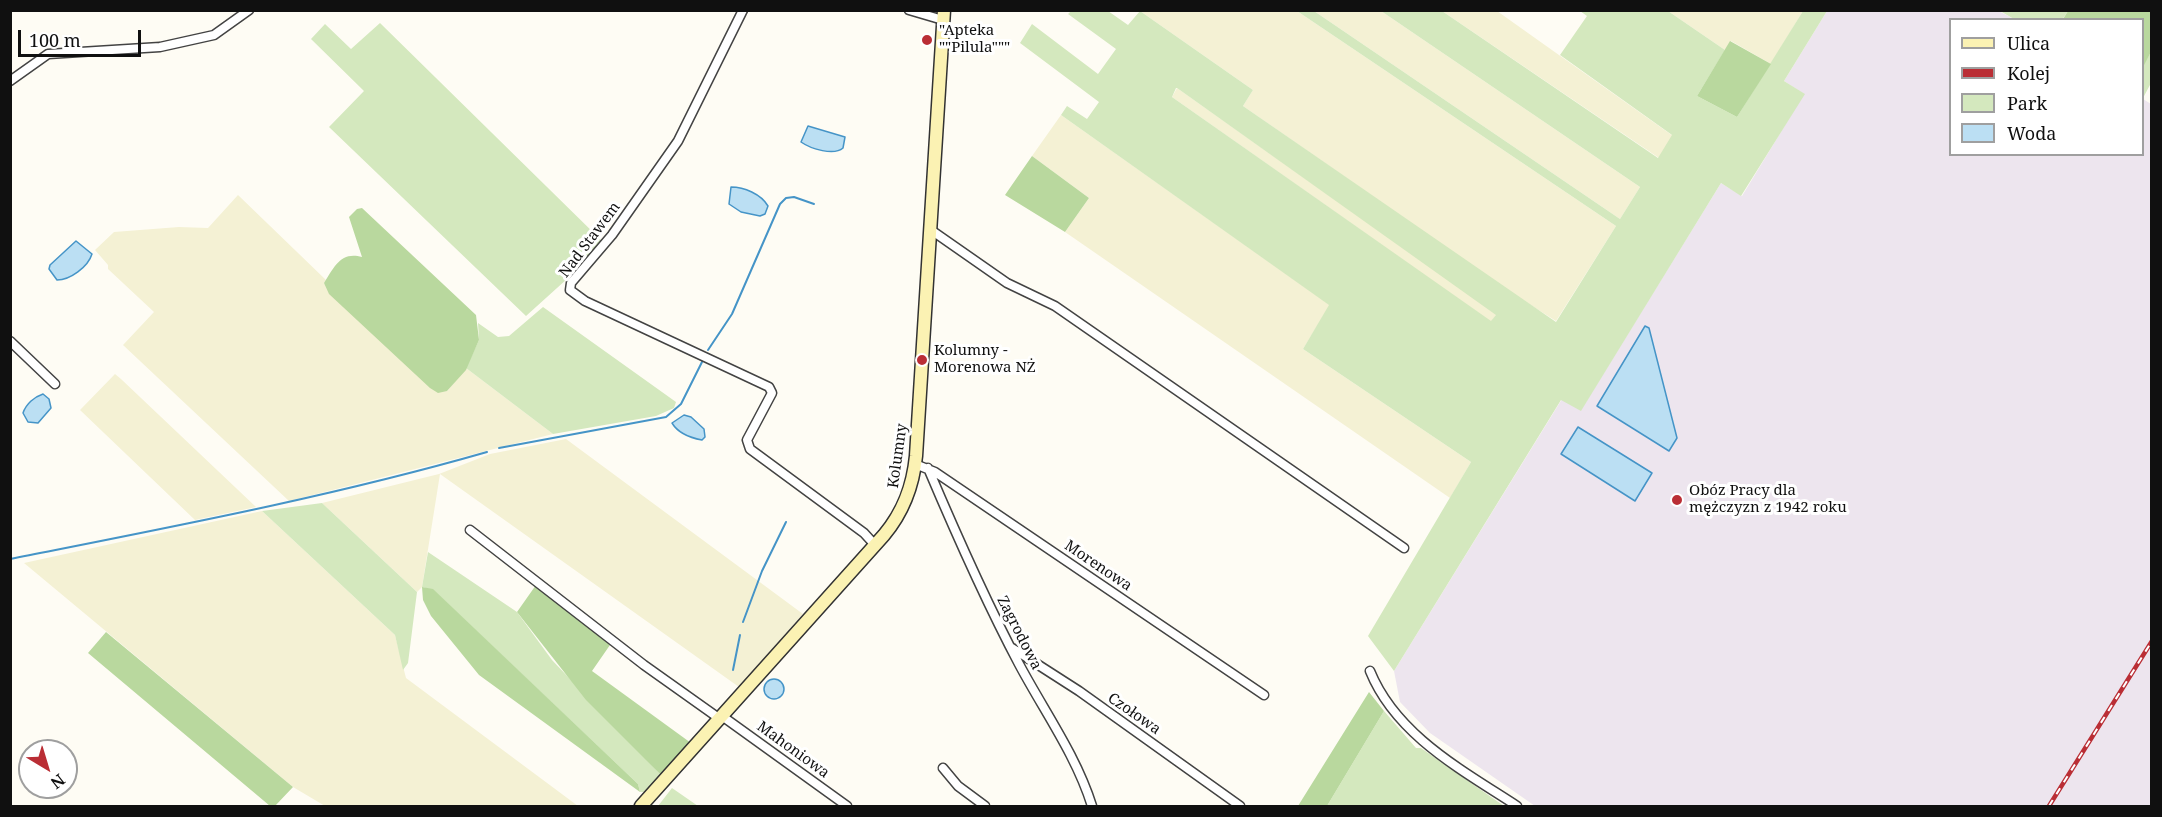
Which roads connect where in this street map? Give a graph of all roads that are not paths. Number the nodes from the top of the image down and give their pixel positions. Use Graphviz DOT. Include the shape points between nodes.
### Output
graph roads {
  1 [pos="249,10"];
  2 [pos="743,10"];
  3 [pos="909,10"];
  4 [pos="944,15"];
  5 [pos="10,81"];
  6 [pos="931,231"];
  7 [pos="10,341"];
  8 [pos="55,384"];
  9 [pos="922,466"];
  10 [pos="470,530"];
  11 [pos="875,545"];
  12 [pos="1404,548"];
  13 [pos="1010,646"];
  14 [pos="1370,671"];
  15 [pos="1264,695"];
  16 [pos="721,718"];
  17 [pos="943,768"];
  18 [pos="641,807"];
  19 [pos="847,807"];
  20 [pos="985,807"];
  21 [pos="1092,807"];
  22 [pos="1240,807"];
  23 [pos="1517,807"];
  1 -- 5 [label="street" via="214,35 160,47 48,54"];
  2 -- 11 [label="street, Nad Stawem" via="678,141 570,290 585,301 771,389 769,403 747,440 750,449"];
  3 -- 4 [label="street"];
  4 -- 6 [label="street, Kolumny"];
  6 -- 9 [label="street, Kolumny"];
  6 -- 12 [label="street" via="1007,283 1055,306"];
  7 -- 8 [label="street"];
  9 -- 11 [label="street, Kolumny" via="903,508"];
  9 -- 13 [label="street, Zagrodowa"];
  9 -- 15 [label="street, Morenowa"];
  10 -- 16 [label="street, Mahoniowa" via="644,665"];
  11 -- 16 [label="street, Kolumny"];
  13 -- 21 [label="street, Zagrodowa" via="1066,745"];
  13 -- 22 [label="street, Czołowa"];
  14 -- 23 [label="street" via="1381,694 1413,732"];
  16 -- 18 [label="street, Kolumny"];
  16 -- 19 [label="street, Mahoniowa"];
  17 -- 20 [label="street"];
}
